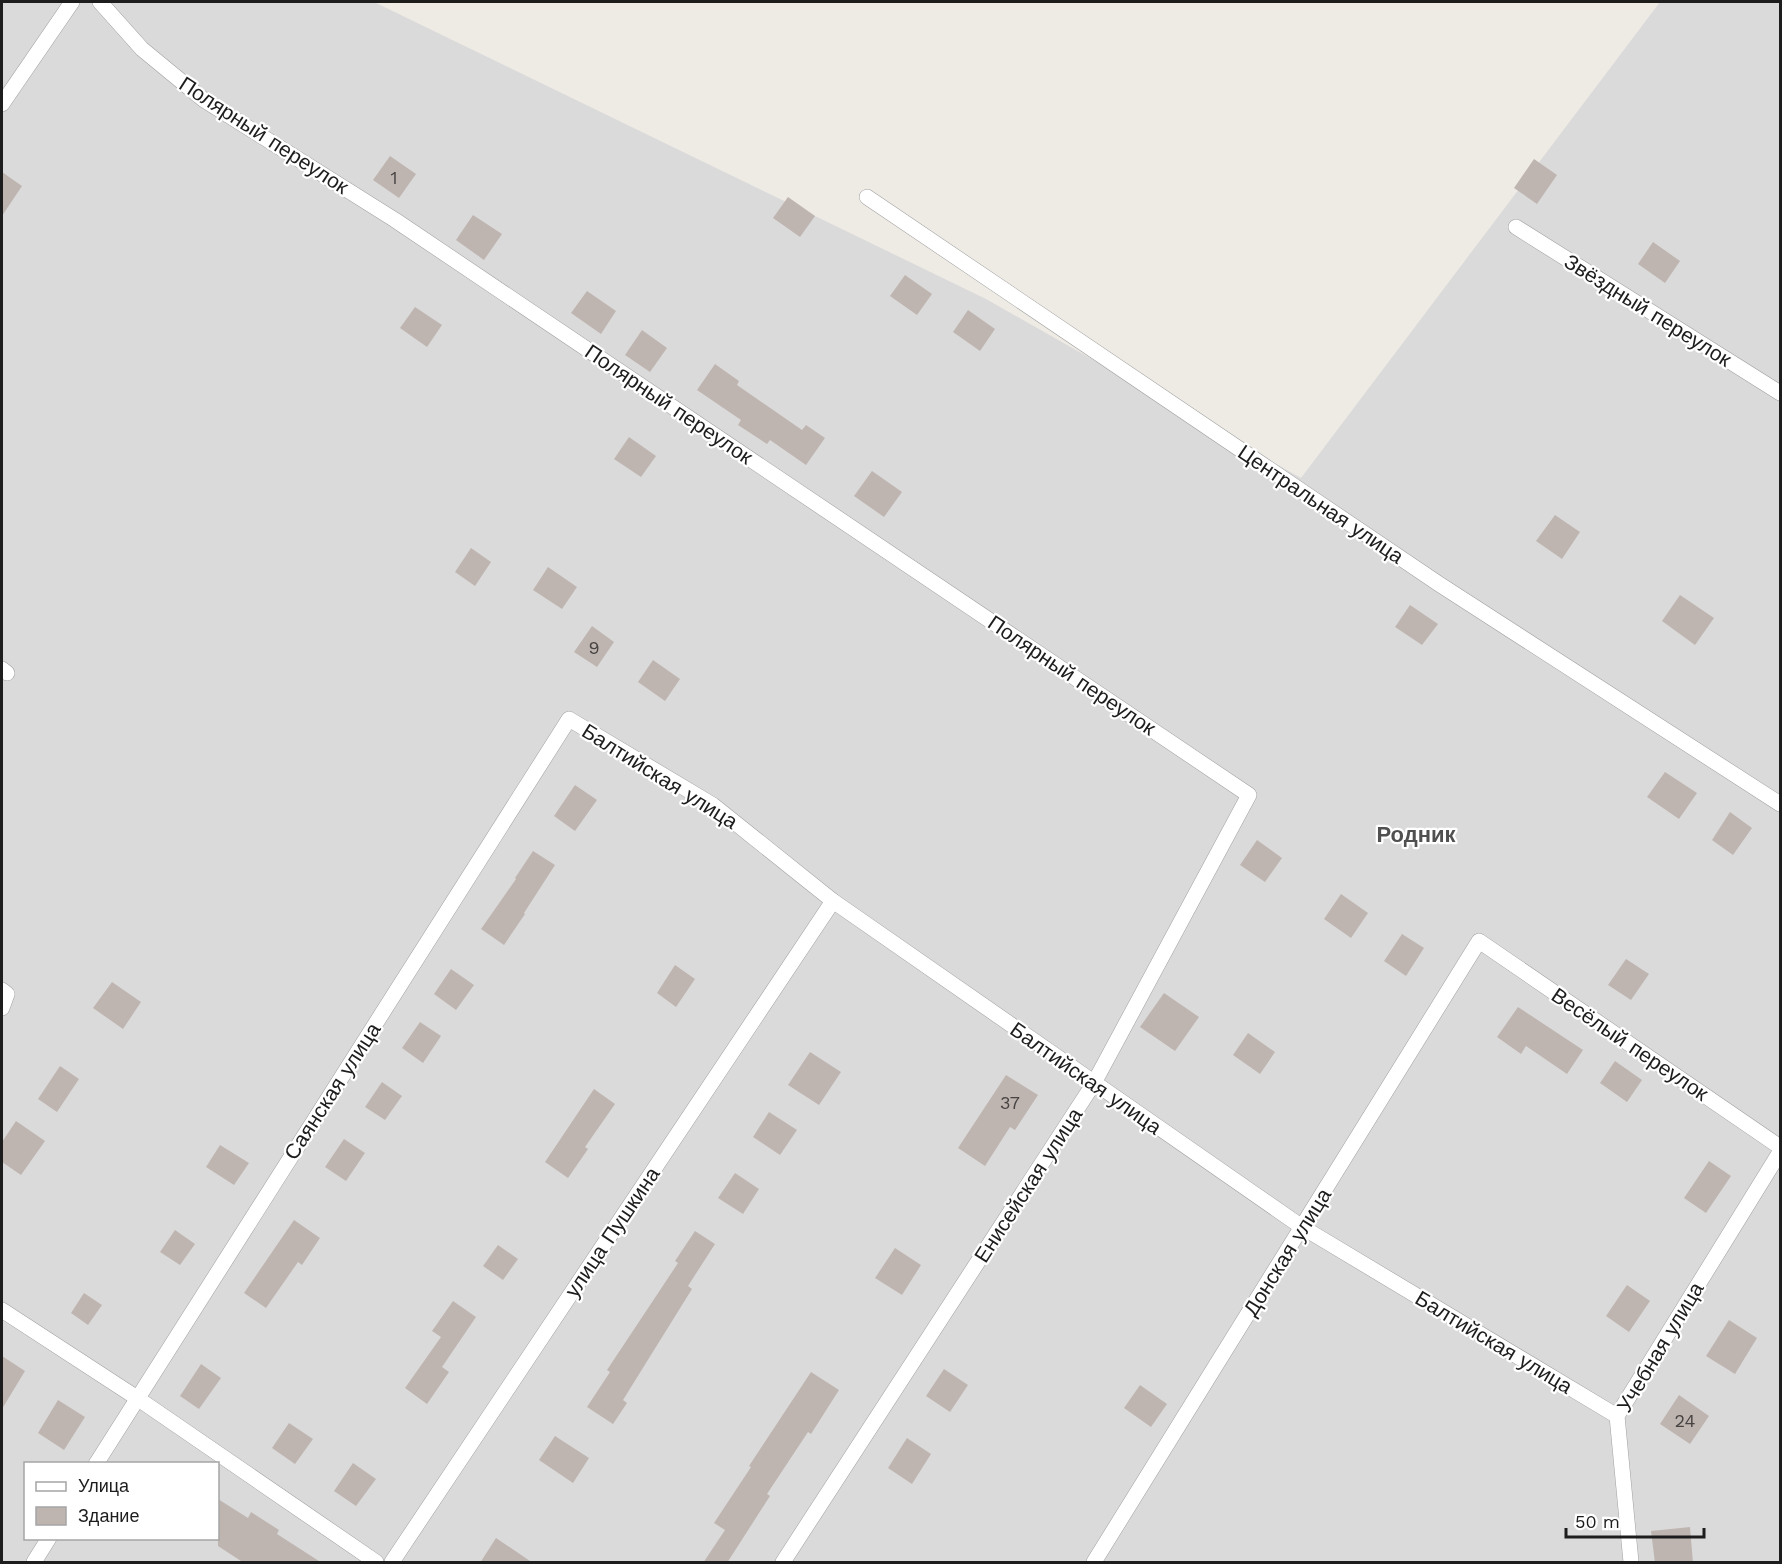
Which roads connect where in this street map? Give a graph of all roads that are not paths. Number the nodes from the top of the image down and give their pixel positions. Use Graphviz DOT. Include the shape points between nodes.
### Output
graph roads {
  1 [pos="72,2"];
  2 [pos="100,2"];
  3 [pos="2,104"];
  4 [pos="867,197"];
  5 [pos="1516,227"];
  6 [pos="1780,393"];
  7 [pos="569,719"];
  8 [pos="1249,795"];
  9 [pos="1780,804"];
  10 [pos="833,901"];
  11 [pos="1479,941"];
  12 [pos="1094,1083"];
  13 [pos="1780,1147"];
  14 [pos="1780,1152"];
  15 [pos="1302,1227"];
  16 [pos="2,1310"];
  17 [pos="137,1398"];
  18 [pos="1617,1416"];
  19 [pos="97,1462"];
  20 [pos="48,1540"];
  21 [pos="33,1563"];
  22 [pos="376,1563"];
  23 [pos="392,1563"];
  24 [pos="783,1563"];
  25 [pos="1094,1563"];
  26 [pos="1631,1563"];
  1 -- 3 [label="street"];
  2 -- 8 [label="street, Полярный переулок" via="142,50 204,100 395,220"];
  4 -- 9 [label="street, Центральная улица" via="1439,584"];
  5 -- 6 [label="street, Звёздный переулок"];
  7 -- 10 [label="street, Балтийская улица" via="713,805"];
  7 -- 17 [label="street, Саянская улица"];
  8 -- 12 [label="street, Енисейская улица"];
  10 -- 12 [label="street, Балтийская улица"];
  10 -- 23 [label="street, улица Пушкина"];
  11 -- 13 [label="street, Весёлый переулок"];
  11 -- 15 [label="street, Донская улица"];
  12 -- 15 [label="street, Балтийская улица"];
  12 -- 24 [label="street, Енисейская улица"];
  14 -- 18 [label="street, Учебная улица"];
  15 -- 18 [label="street, Балтийская улица"];
  15 -- 25 [label="street, Донская улица"];
  16 -- 17 [label="street"];
  17 -- 19 [label="street, Саянская улица"];
  17 -- 22 [label="street"];
  18 -- 26 [label="street, Учебная улица"];
  20 -- 21 [label="street"];
}
